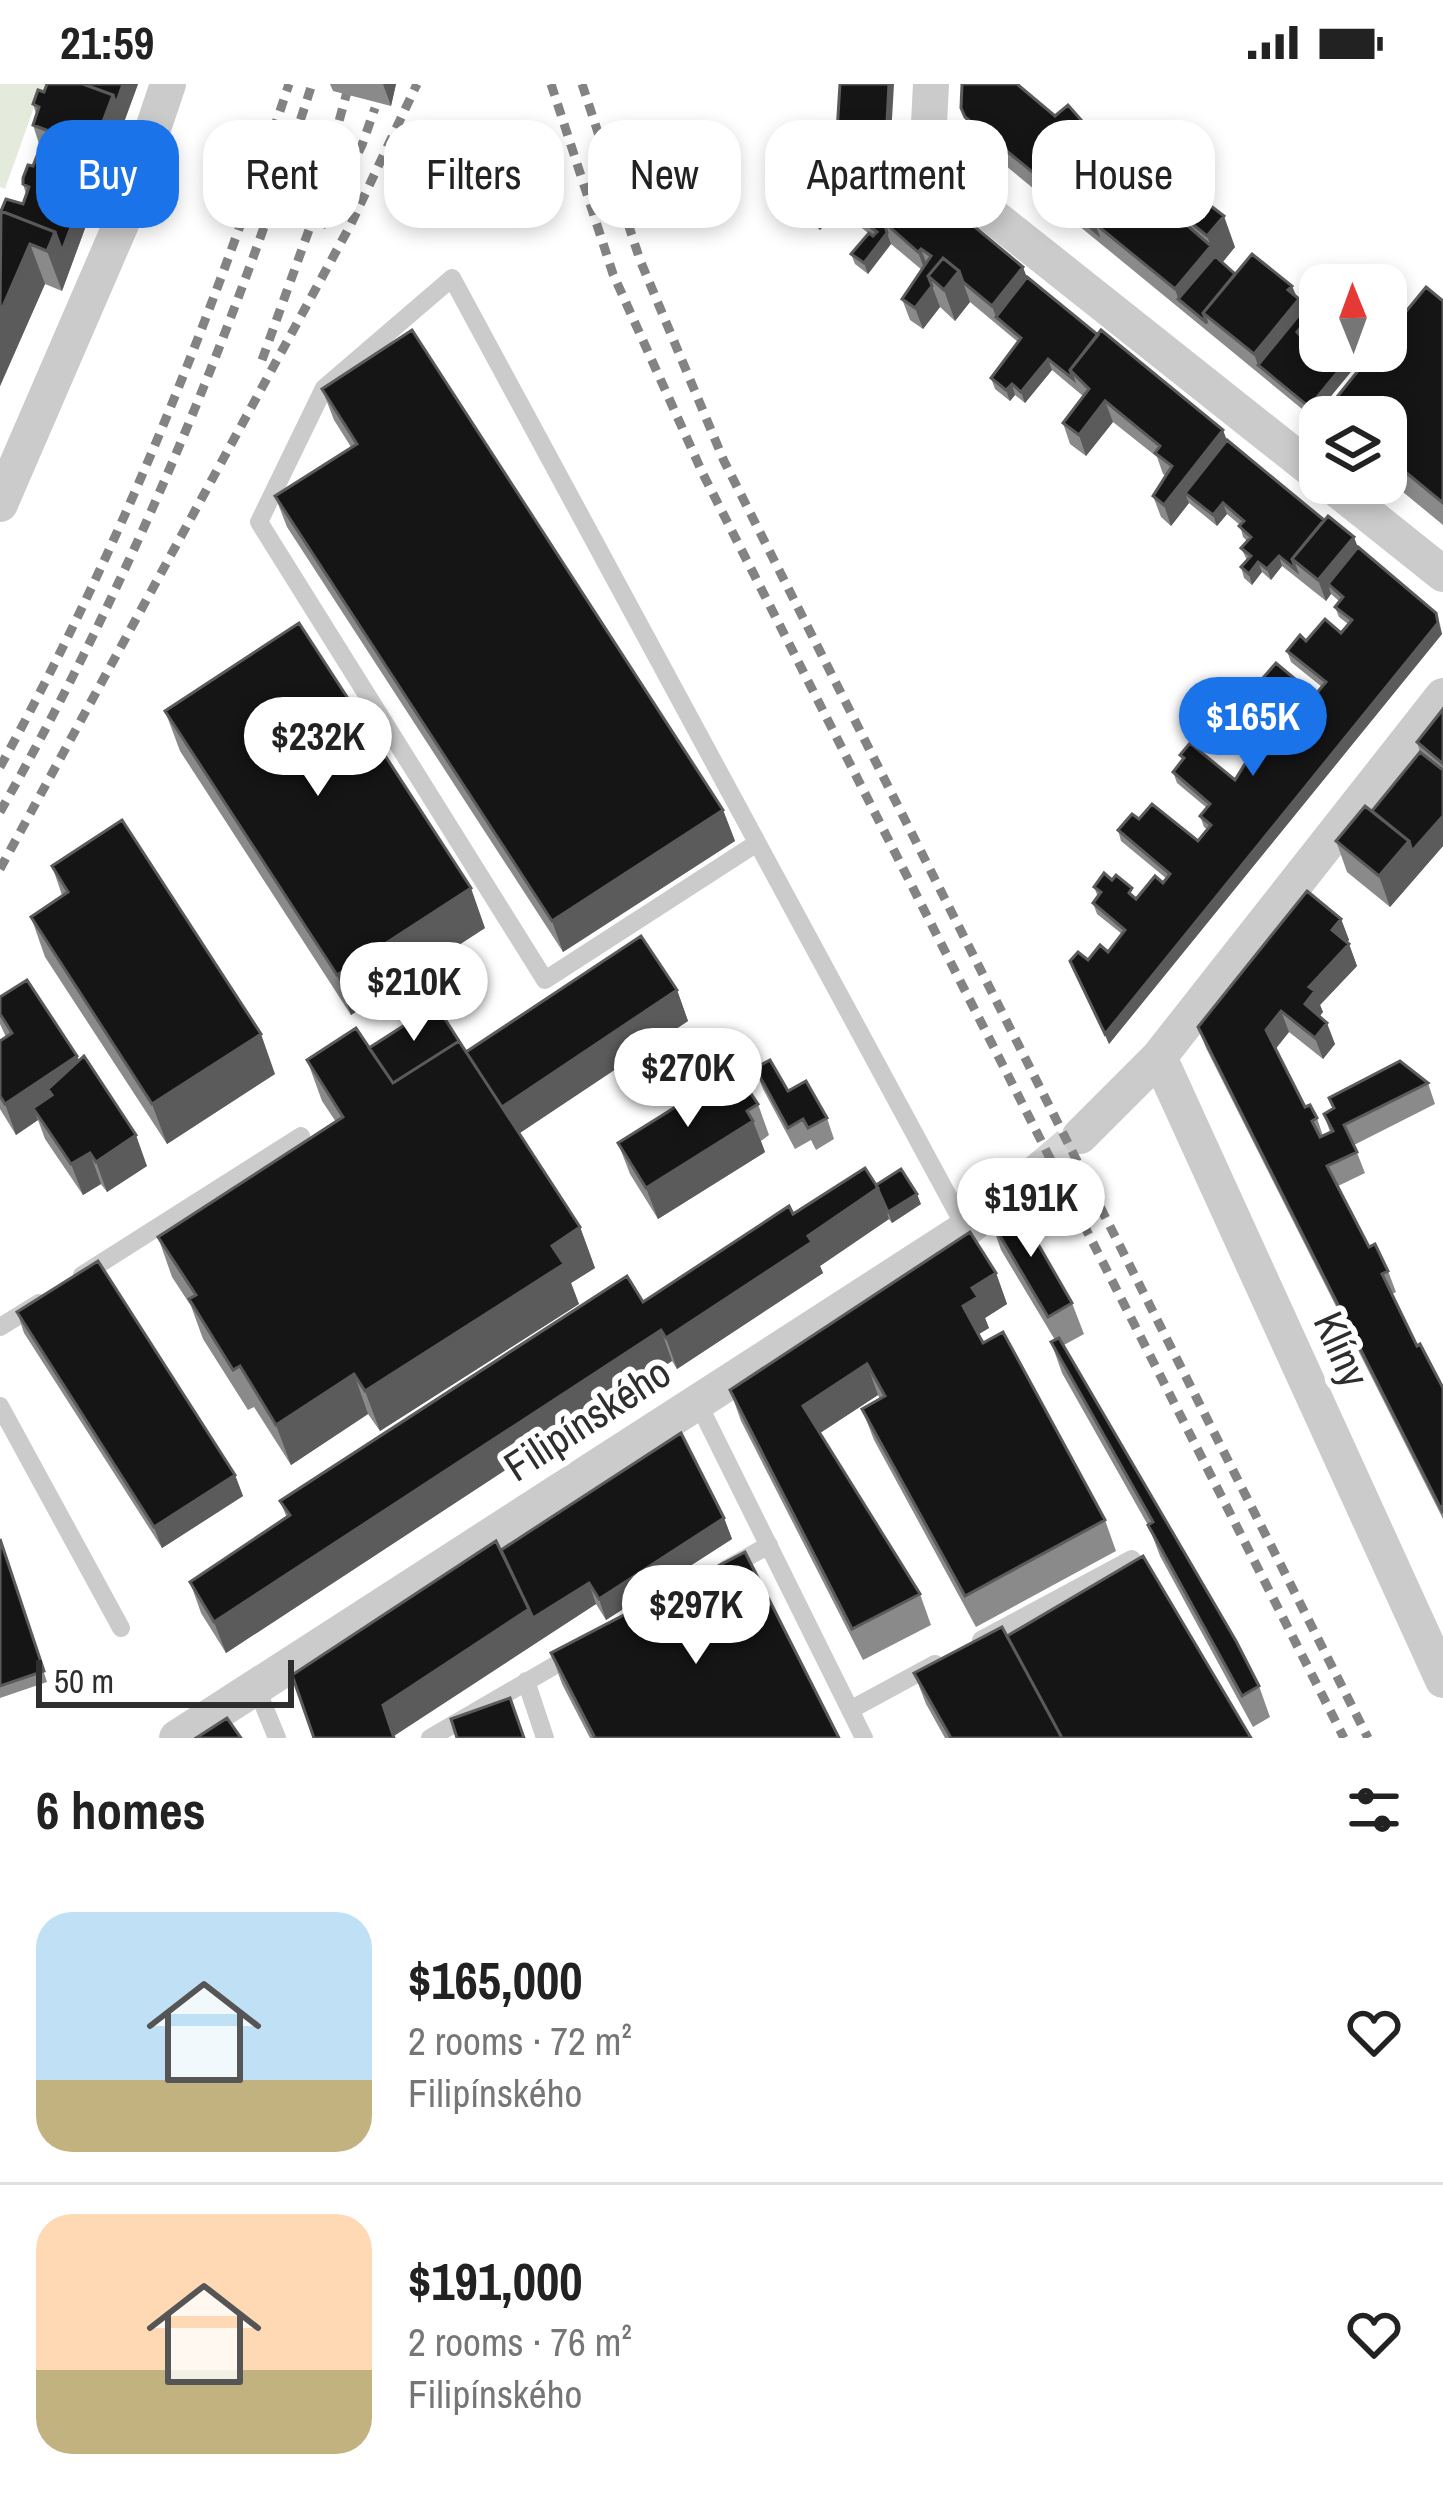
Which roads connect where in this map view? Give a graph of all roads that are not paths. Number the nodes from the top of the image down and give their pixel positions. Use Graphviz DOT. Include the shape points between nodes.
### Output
graph roads {
  1 [pos="168,84"];
  2 [pos="931,84"];
  3 [pos="1299,459"];
  4 [pos="0,504"];
  5 [pos="1355,504"];
  6 [pos="1443,574"];
  7 [pos="1443,696"];
  8 [pos="757,843"];
  9 [pos="1159,1057"];
  10 [pos="301,1136"];
  11 [pos="1081,1136"];
  12 [pos="1042,1168"];
  13 [pos="966,1229"];
  14 [pos="0,1327"];
  15 [pos="697,1401"];
  16 [pos="0,1406"];
  17 [pos="769,1544"];
  18 [pos="1132,1559"];
  19 [pos="708,1579"];
  20 [pos="121,1628"];
  21 [pos="971,1645"];
  22 [pos="586,1647"];
  23 [pos="951,1656"];
  24 [pos="1443,1680"];
  25 [pos="526,1681"];
  26 [pos="256,1687"];
  27 [pos="850,1710"];
  28 [pos="176,1738"];
  29 [pos="277,1738"];
  30 [pos="430,1738"];
  31 [pos="545,1738"];
  32 [pos="864,1738"];
  1 -- 4 [label="street" via="121,224"];
  2 -- 3 [label="street" via="927,164"];
  5 -- 6 [label="street"];
  7 -- 9 [label="street"];
  8 -- 8 [label="lane" via="712,759 452,278 324,388 259,522 545,980"];
  8 -- 13 [label="lane"];
  9 -- 11 [label="street"];
  9 -- 24 [label="street, Klíny"];
  10 -- 14 [label="lane"];
  12 -- 13 [label="street, Filipínského"];
  13 -- 15 [label="street, Filipínského"];
  15 -- 17 [label="lane"];
  15 -- 26 [label="street, Filipínského"];
  16 -- 20 [label="lane"];
  17 -- 19 [label="lane"];
  17 -- 27 [label="lane"];
  18 -- 21 [label="lane"];
  22 -- 25 [label="lane"];
  23 -- 27 [label="lane"];
  25 -- 30 [label="lane"];
  25 -- 31 [label="lane"];
  26 -- 28 [label="street, Filipínského"];
  26 -- 29 [label="lane"];
  27 -- 32 [label="lane"];
}
